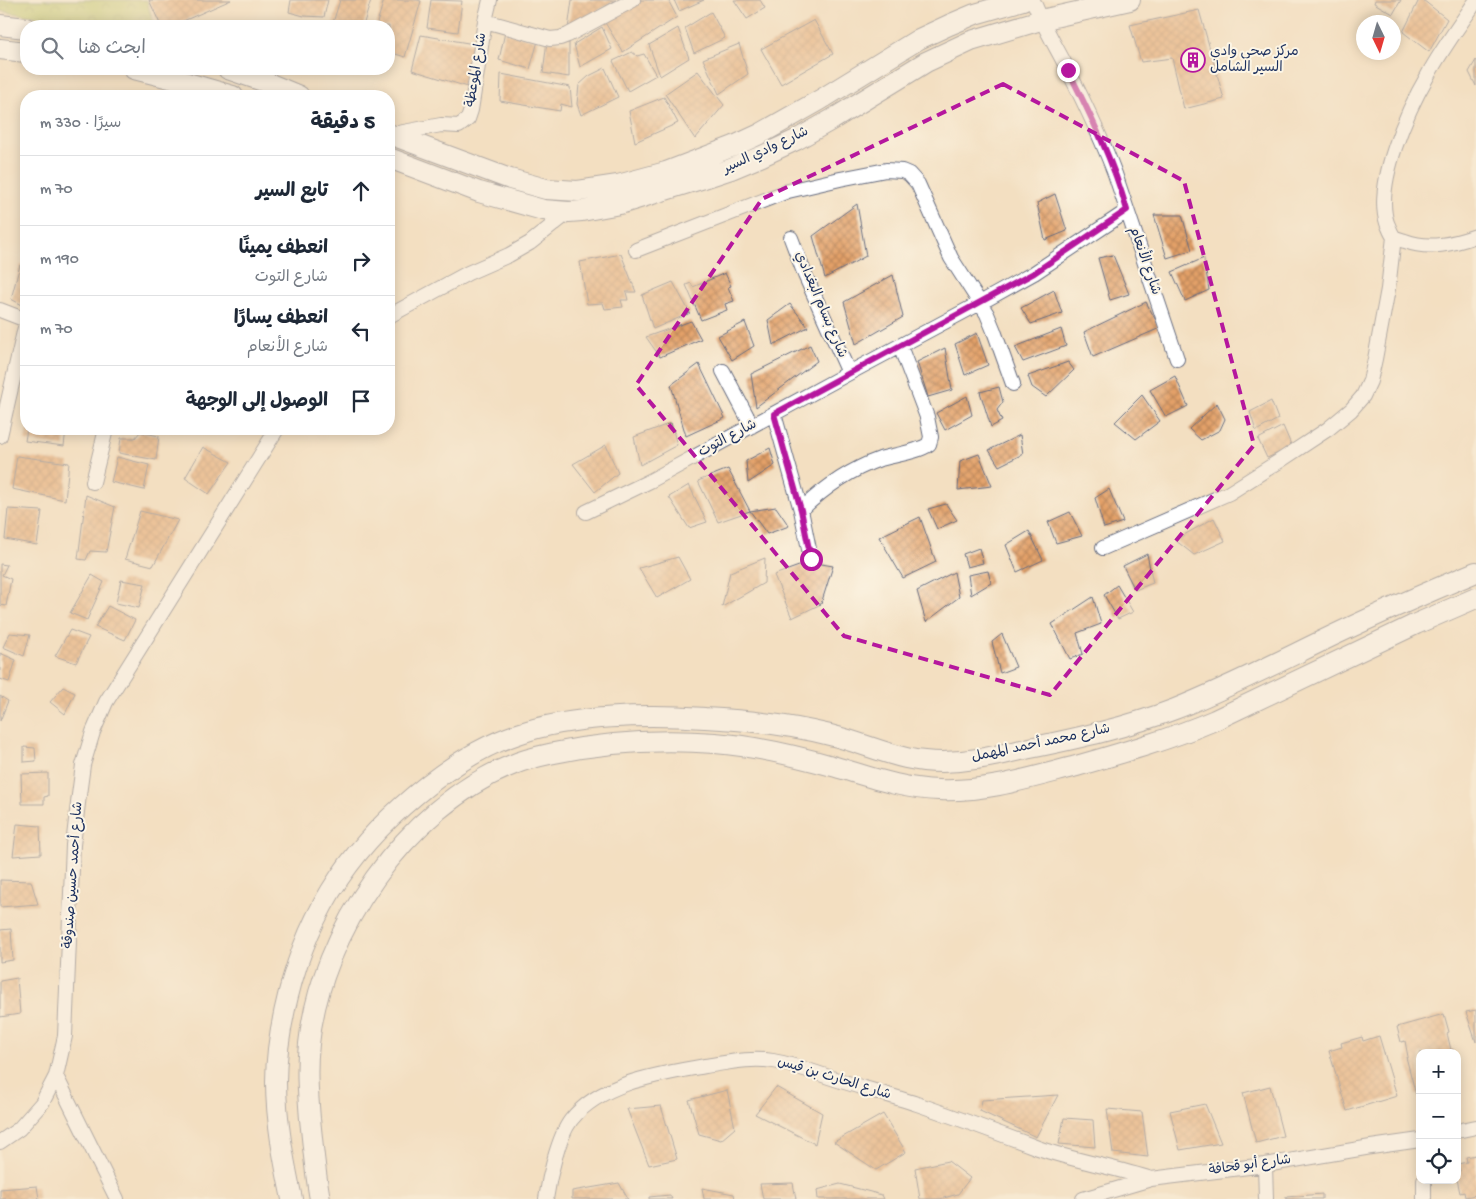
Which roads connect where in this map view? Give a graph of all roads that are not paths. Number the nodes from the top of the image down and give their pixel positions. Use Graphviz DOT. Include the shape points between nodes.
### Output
graph roads {
  1 [pos="490,0"];
  2 [pos="633,0"];
  3 [pos="1023,0"];
  4 [pos="1033,0"];
  5 [pos="1130,0"];
  6 [pos="1476,1"];
  7 [pos="1041,20"];
  8 [pos="485,21"];
  9 [pos="0,25"];
  10 [pos="20,27"];
  11 [pos="0,49"];
  12 [pos="20,51"];
  13 [pos="161,75"];
  14 [pos="246,75"];
  15 [pos="213,90"];
  16 [pos="286,90"];
  17 [pos="395,133"];
  18 [pos="395,136"];
  19 [pos="395,160"];
  20 [pos="570,191"];
  21 [pos="1127,210"];
  22 [pos="569,212"];
  23 [pos="1476,236"];
  24 [pos="1394,237"];
  25 [pos="791,238"];
  26 [pos="636,250"];
  27 [pos="980,303"];
  28 [pos="0,310"];
  29 [pos="395,313"];
  30 [pos="20,319"];
  31 [pos="900,346"];
  32 [pos="20,348"];
  33 [pos="1178,359"];
  34 [pos="723,371"];
  35 [pos="848,373"];
  36 [pos="1014,384"];
  37 [pos="774,414"];
  38 [pos="752,426"];
  39 [pos="105,435"];
  40 [pos="273,435"];
  41 [pos="0,436"];
  42 [pos="93,482"];
  43 [pos="801,510"];
  44 [pos="586,512"];
  45 [pos="1103,548"];
  46 [pos="811,559"];
  47 [pos="1476,572"];
  48 [pos="1476,598"];
  49 [pos="56,1076"];
  50 [pos="1476,1127"];
  51 [pos="1461,1130"];
  52 [pos="1416,1140"];
  53 [pos="0,1142"];
  54 [pos="1265,1165"];
  55 [pos="1151,1179"];
  56 [pos="1424,1184"];
  57 [pos="118,1199"];
  58 [pos="292,1199"];
  59 [pos="320,1199"];
  60 [pos="546,1199"];
  61 [pos="1082,1199"];
  62 [pos="1266,1199"];
  63 [pos="1424,1199"];
  1 -- 8 [label="street, شارع الموعظة"];
  2 -- 8 [label="street" via="560,38 550,39"];
  3 -- 20 [label="main road, شارع وادي السير" via="975,14 919,40 820,100 734,146 666,172 601,188"];
  4 -- 7 [label="street, شارع الأنعام"];
  5 -- 7 [label="main road, شارع وادي السير"];
  6 -- 24 [label="street" via="1429,73 1399,137 1384,200 1386,218"];
  7 -- 21 [label="street, شارع الأنعام" via="1092,118 1116,174"];
  7 -- 22 [label="main road, شارع وادي السير" via="971,41 926,62 796,140 731,169 620,204"];
  8 -- 17 [label="street, شارع الموعظة" via="468,119 459,126 441,125"];
  9 -- 10 [label="main road"];
  11 -- 12 [label="main road"];
  13 -- 15 [label="main road"];
  14 -- 16 [label="main road"];
  18 -- 20 [label="main road, شارع وادي السير" via="510,179 546,189"];
  19 -- 22 [label="main road, شارع وادي السير" via="504,200 543,210"];
  20 -- 22 [label="main road"];
  21 -- 27 [label="street, شارع التوت" via="1034,273"];
  21 -- 33 [label="street, شارع الأنعام"];
  22 -- 29 [label="street" via="530,243"];
  23 -- 24 [label="street" via="1439,246 1410,243"];
  24 -- 45 [label="street" via="1385,308 1370,381 1351,410 1229,493"];
  25 -- 35 [label="street, شارع بسام البغدادي"];
  26 -- 27 [label="street" via="788,191 886,170 902,171 918,184 950,258"];
  27 -- 31 [label="street, شارع التوت"];
  27 -- 36 [label="street"];
  28 -- 30 [label="street"];
  31 -- 35 [label="street, شارع التوت"];
  31 -- 43 [label="street" via="926,418 929,444 849,472"];
  32 -- 41 [label="street"];
  34 -- 38 [label="street"];
  35 -- 37 [label="street, شارع التوت"];
  37 -- 38 [label="street, شارع التوت"];
  37 -- 43 [label="street"];
  38 -- 44 [label="street, شارع التوت"];
  39 -- 42 [label="street"];
  40 -- 49 [label="street, شارع أحمد حسين صندوقة" via="106,702 93,732 83,765 73,845 65,1036"];
  43 -- 46 [label="street"];
  47 -- 58 [label="main road, شارع محمد أحمد المهمل" via="1171,710 1072,740 975,760 921,761 849,739 791,727 669,716 562,723 521,733 479,750 425,787 376,832 328,895 304,942 284,1016 277,1063 277,1105"];
  48 -- 59 [label="main road, شارع محمد أحمد المهمل" via="1182,734 1036,777 986,787 961,790 916,788 774,751 687,741 630,742 567,750 514,764 494,773 441,807 396,851 362,898 322,982 309,1044 308,1069"];
  49 -- 53 [label="street, شارع أحمد حسين صندوقة" via="42,1103 19,1129"];
  49 -- 57 [label="street"];
  50 -- 51 [label="street"];
  52 -- 54 [label="street, شارع أبو قحافة"];
  54 -- 55 [label="street, شارع أبو قحافة"];
  54 -- 62 [label="street"];
  55 -- 60 [label="street, شارع الحارث بن قيس" via="1041,1149 916,1103 812,1071 770,1060 754,1060 645,1078 592,1101 570,1121 563,1134"];
  55 -- 61 [label="street, شارع أبو قحافة"];
  56 -- 63 [label="street"];
}
